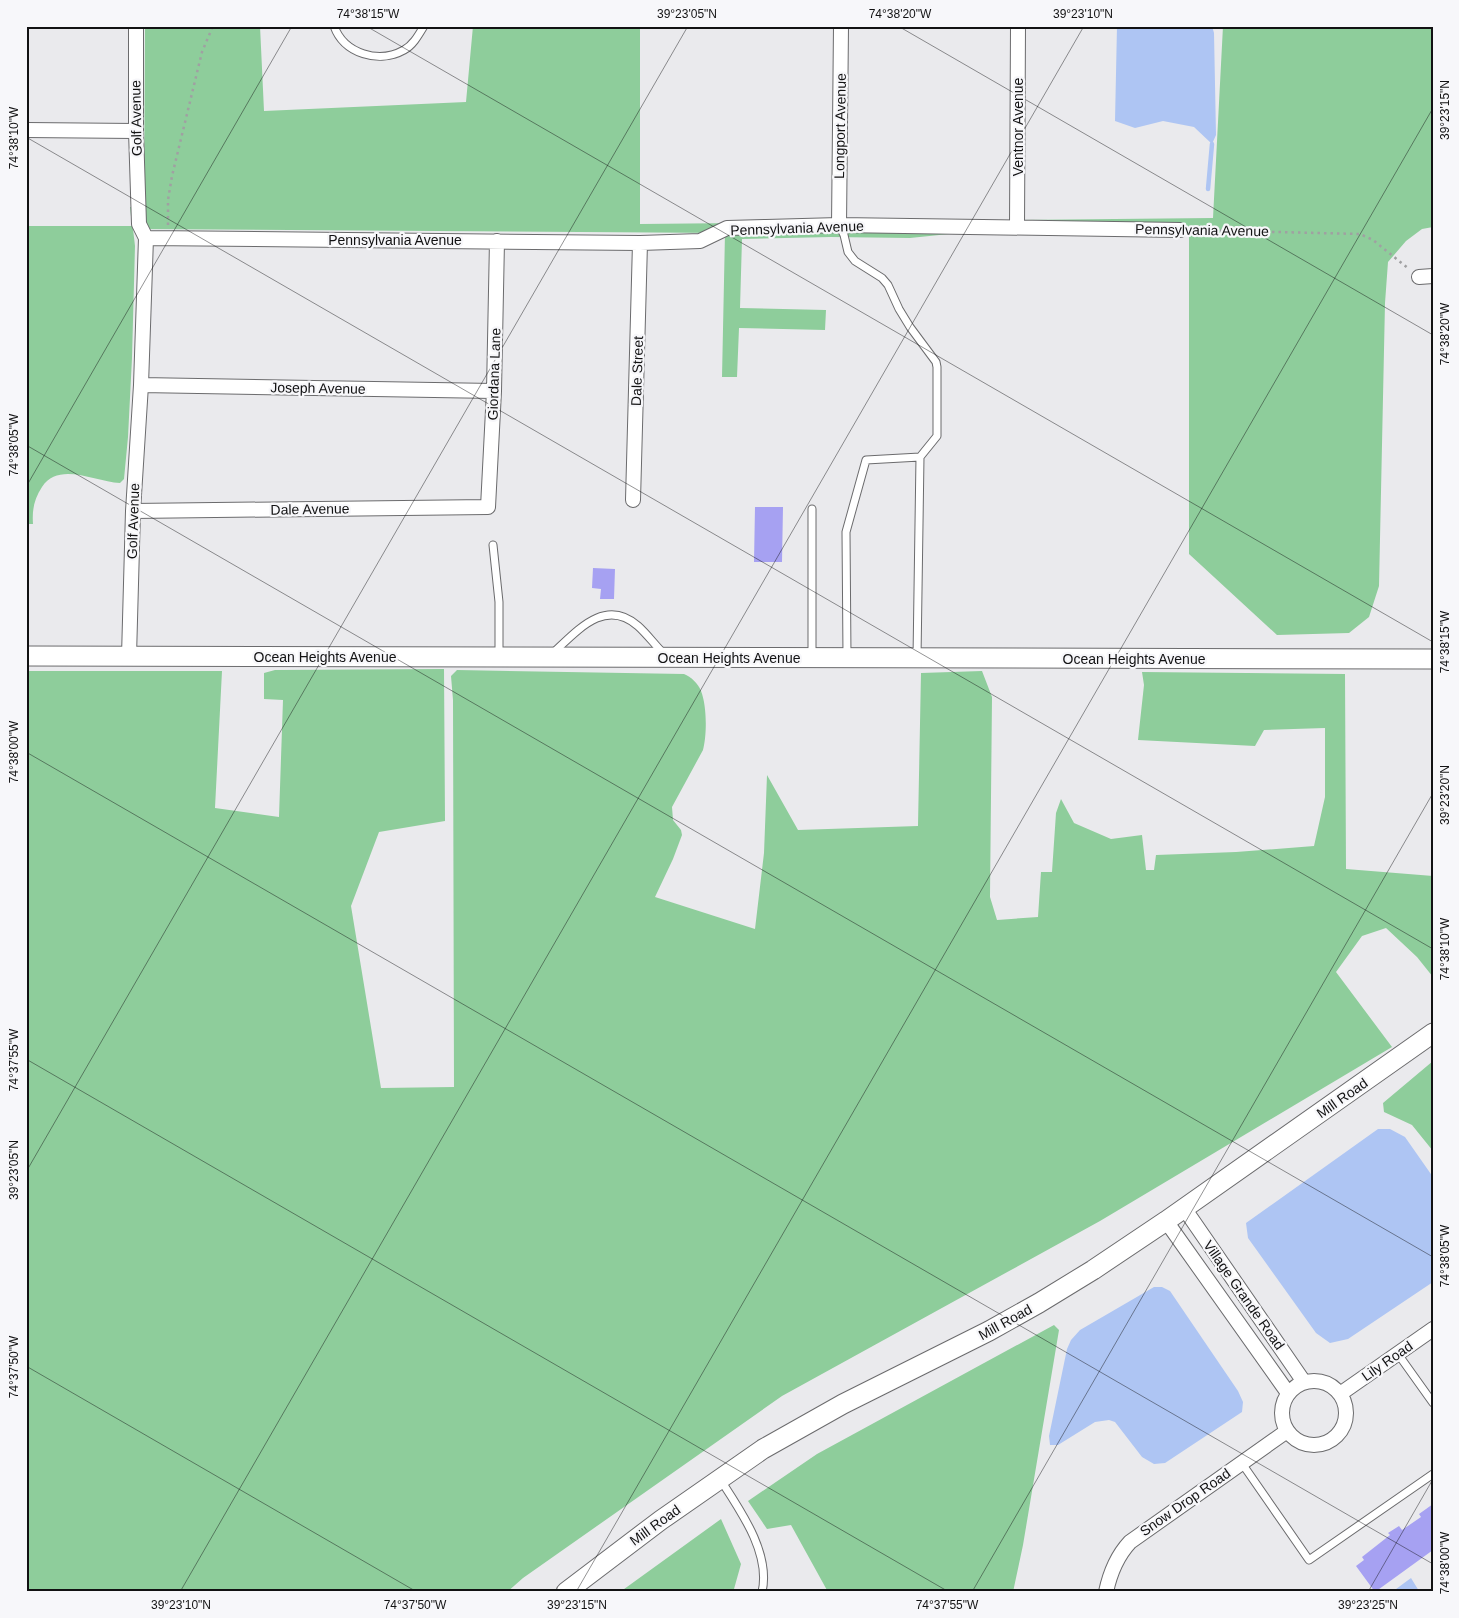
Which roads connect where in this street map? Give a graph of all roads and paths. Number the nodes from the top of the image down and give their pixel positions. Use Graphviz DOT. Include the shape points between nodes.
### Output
graph roads {
  1 [pos="136,26"];
  2 [pos="213,26"];
  3 [pos="334,26"];
  4 [pos="424,26"];
  5 [pos="841,26"];
  6 [pos="1018,26"];
  7 [pos="32,130"];
  8 [pos="136,131"];
  9 [pos="839,225"];
  10 [pos="1017,227"];
  11 [pos="1180,230"];
  12 [pos="146,238"];
  13 [pos="168,239"];
  14 [pos="497,241"];
  15 [pos="640,243"];
  16 [pos="1426,277"];
  17 [pos="141,385"];
  18 [pos="494,391"];
  19 [pos="920,457"];
  20 [pos="633,500"];
  21 [pos="488,507"];
  22 [pos="812,509"];
  23 [pos="133,511"];
  24 [pos="493,545"];
  25 [pos="26,656"];
  26 [pos="129,656"];
  27 [pos="499,658"];
  28 [pos="547,658"];
  29 [pos="667,658"];
  30 [pos="812,658"];
  31 [pos="847,658"];
  32 [pos="918,658"];
  33 [pos="1433,659"];
  34 [pos="1433,1034"];
  35 [pos="1184,1208"];
  36 [pos="1166,1221"];
  37 [pos="1433,1329"];
  38 [pos="1398,1354"];
  39 [pos="1304,1382"];
  40 [pos="1288,1393"];
  41 [pos="1340,1394"];
  42 [pos="1433,1404"];
  43 [pos="1287,1431"];
  44 [pos="1241,1462"];
  45 [pos="1433,1474"];
  46 [pos="720,1479"];
  47 [pos="566,1592"];
  48 [pos="762,1592"];
  49 [pos="1106,1592"];
  1 -- 8 [label="street, Golf Avenue"];
  2 -- 13 [label="path" via="202,52 172,176 167,213"];
  3 -- 4 [label="lane" via="346,44 359,53 374,57 390,56 405,50"];
  5 -- 9 [label="street, Longport Avenue"];
  6 -- 10 [label="street, Ventnor Avenue"];
  7 -- 8 [label="street"];
  8 -- 12 [label="street, Golf Avenue" via="139,224"];
  9 -- 10 [label="street, Pennsylvania Avenue"];
  9 -- 15 [label="street, Pennsylvania Avenue" via="726,228 700,242"];
  9 -- 19 [label="lane" via="848,252 888,285 910,327 936,362 938,436"];
  10 -- 11 [label="street, Pennsylvania Avenue"];
  11 -- 16 [label="path, Pennsylvania Avenue" via="1360,234"];
  12 -- 13 [label="street, Pennsylvania Avenue"];
  12 -- 17 [label="street"];
  13 -- 14 [label="street, Pennsylvania Avenue"];
  14 -- 15 [label="street, Pennsylvania Avenue"];
  14 -- 18 [label="street, Giordana Lane"];
  15 -- 20 [label="street, Dale Street"];
  17 -- 18 [label="street, Joseph Avenue"];
  17 -- 23 [label="street, Golf Avenue"];
  18 -- 21 [label="street, Giordana Lane"];
  19 -- 31 [label="lane" via="866,460 846,532"];
  19 -- 32 [label="lane"];
  21 -- 23 [label="street, Dale Avenue"];
  22 -- 30 [label="lane"];
  23 -- 26 [label="street, Golf Avenue"];
  24 -- 27 [label="lane" via="499,602"];
  25 -- 26 [label="main road, Ocean Heights Avenue"];
  26 -- 27 [label="main road, Ocean Heights Avenue"];
  27 -- 28 [label="main road, Ocean Heights Avenue"];
  28 -- 29 [label="main road, Ocean Heights Avenue"];
  28 -- 29 [label="lane" via="593,619 613,615 622,616 637,625"];
  29 -- 30 [label="main road, Ocean Heights Avenue"];
  30 -- 31 [label="main road, Ocean Heights Avenue"];
  31 -- 32 [label="main road, Ocean Heights Avenue"];
  32 -- 33 [label="main road, Ocean Heights Avenue"];
  34 -- 35 [label="main road, Mill Road"];
  35 -- 36 [label="main road, Mill Road"];
  35 -- 39 [label="street, Village Grande Road"];
  36 -- 40 [label="street"];
  36 -- 46 [label="main road, Mill Road" via="1039,1303 805,1425"];
  37 -- 38 [label="street, Lily Road"];
  38 -- 41 [label="street, Lily Road"];
  38 -- 42 [label="lane"];
  39 -- 40 [label="street"];
  39 -- 41 [label="street" via="1324,1382"];
  40 -- 43 [label="street" via="1281,1412"];
  41 -- 43 [label="street" via="1346,1413 1340,1432 1332,1439 1318,1445 1303,1444"];
  43 -- 44 [label="street, Snow Drop Road"];
  44 -- 45 [label="lane" via="1310,1560"];
  44 -- 49 [label="street, Snow Drop Road" via="1130,1542 1114,1564"];
  46 -- 47 [label="main road, Mill Road"];
  46 -- 48 [label="lane" via="752,1534 763,1566"];
}
